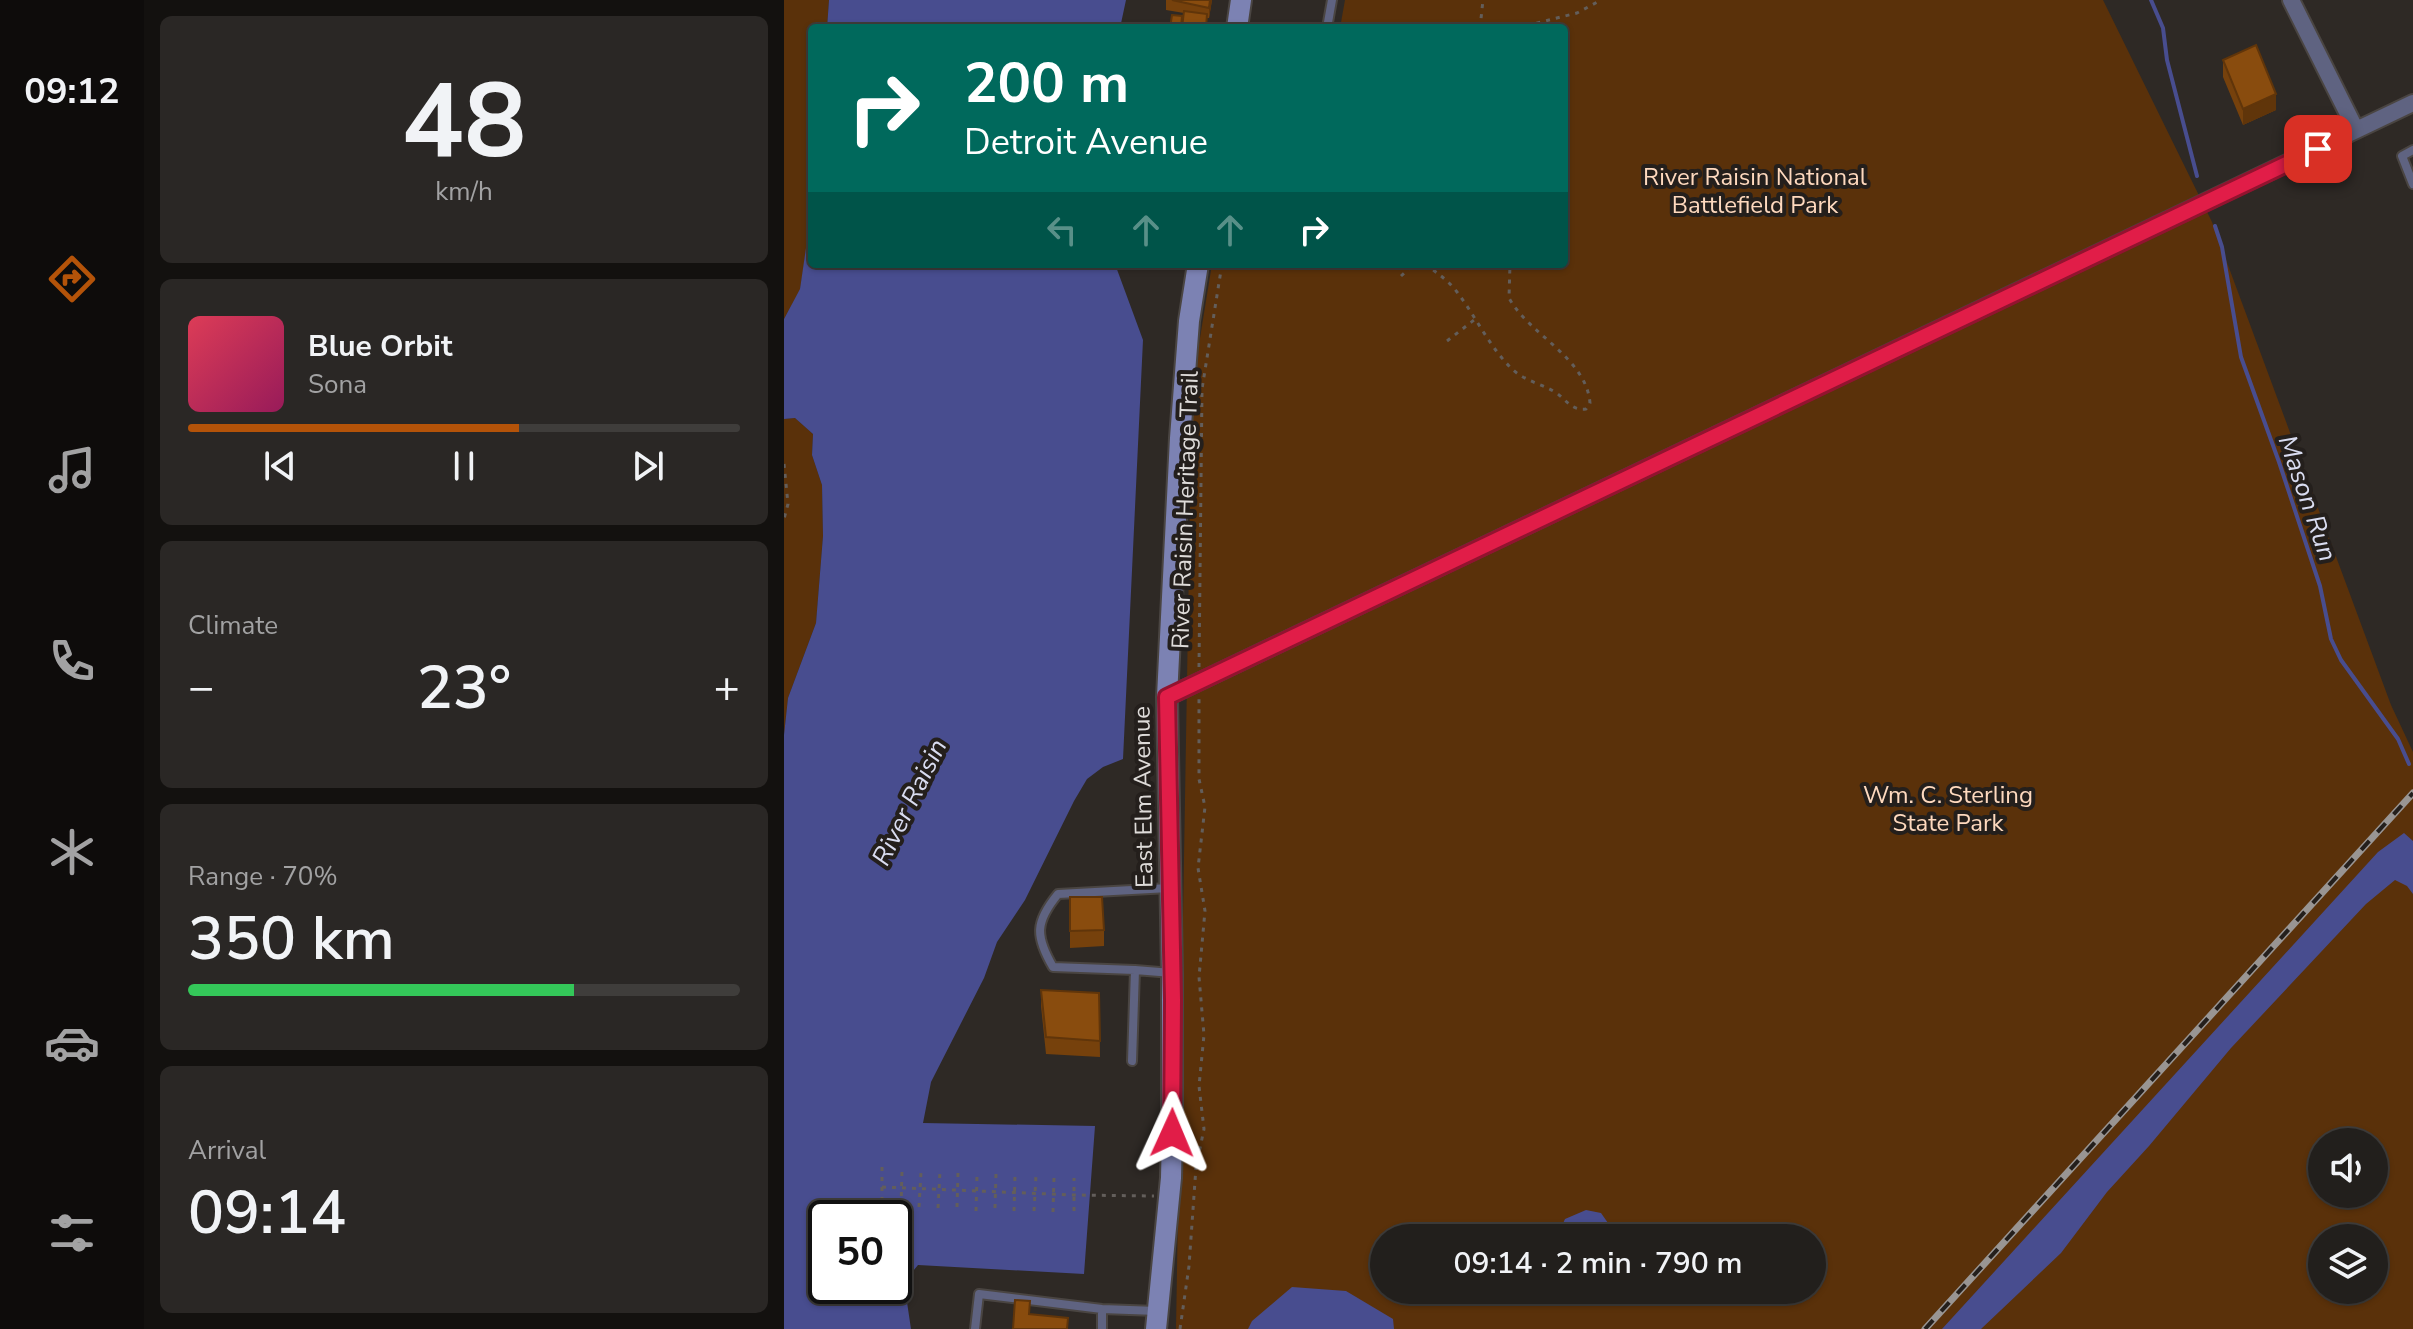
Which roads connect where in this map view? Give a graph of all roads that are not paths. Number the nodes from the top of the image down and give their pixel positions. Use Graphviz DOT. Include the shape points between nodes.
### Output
graph roads {
  1 [pos="1241,0"];
  2 [pos="1332,0"];
  3 [pos="2291,0"];
  4 [pos="1238,24"];
  5 [pos="1328,24"];
  6 [pos="2413,103"];
  7 [pos="2356,130"];
  8 [pos="2413,150"];
  9 [pos="2413,184"];
  10 [pos="1197,268"];
  11 [pos="1167,697"];
  12 [pos="1171,888"];
  13 [pos="1135,970"];
  14 [pos="1172,973"];
  15 [pos="1132,1061"];
  16 [pos="1102,1309"];
  17 [pos="1157,1320"];
  18 [pos="975,1329"];
  19 [pos="1102,1329"];
  1 -- 4 [label="main road"];
  2 -- 5 [label="lane"];
  3 -- 7 [label="street"];
  6 -- 7 [label="street"];
  7 -- 11 [label="street"];
  8 -- 9 [label="lane" via="2402,156"];
  10 -- 11 [label="main road, East Elm Avenue" via="1180,438"];
  11 -- 12 [label="main road, East Elm Avenue"];
  12 -- 13 [label="lane" via="1058,894 1047,907 1038,930 1053,967"];
  12 -- 14 [label="main road, East Elm Avenue"];
  13 -- 14 [label="lane"];
  13 -- 15 [label="lane"];
  14 -- 17 [label="main road, East Elm Avenue" via="1172,1133"];
  16 -- 17 [label="lane"];
  16 -- 18 [label="lane" via="979,1294"];
  16 -- 19 [label="lane"];
}
